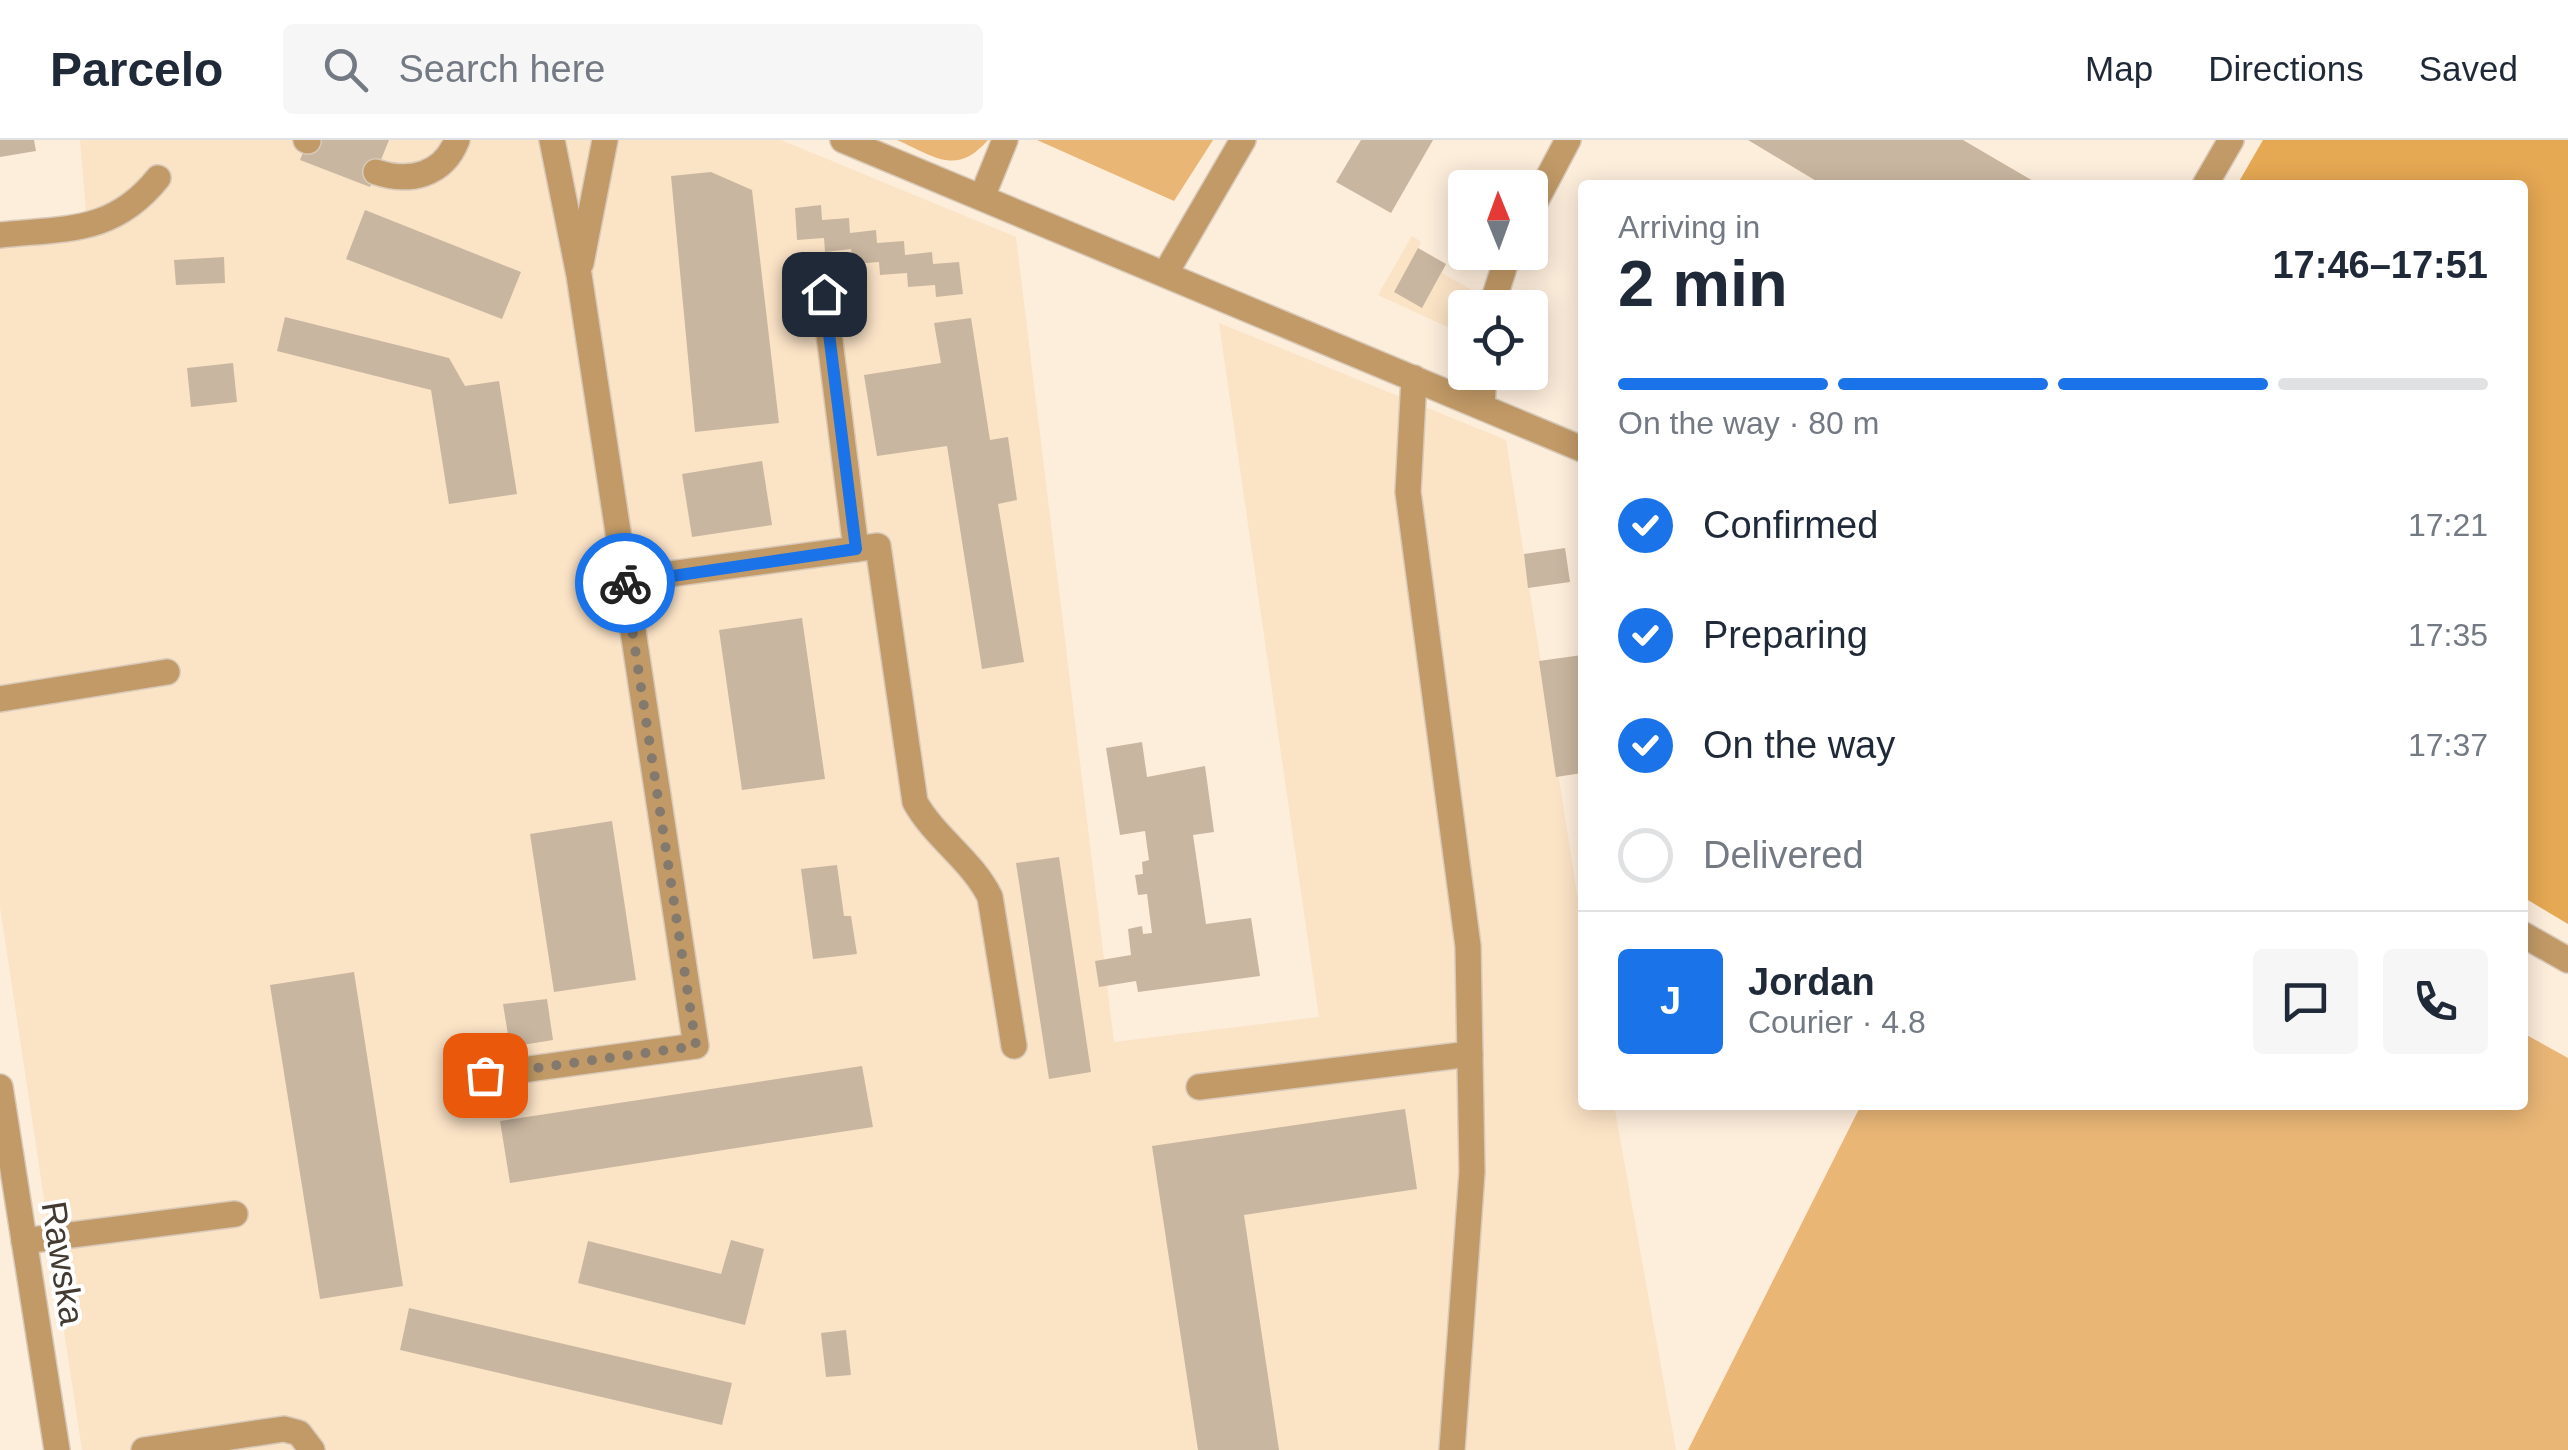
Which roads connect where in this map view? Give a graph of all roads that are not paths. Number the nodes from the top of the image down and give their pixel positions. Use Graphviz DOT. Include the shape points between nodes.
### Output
graph roads {
  1 [pos="457,140"];
  2 [pos="552,140"];
  3 [pos="606,140"];
  4 [pos="842,140"];
  5 [pos="1005,140"];
  6 [pos="1243,140"];
  7 [pos="1568,140"];
  8 [pos="2231,140"];
  9 [pos="376,172"];
  10 [pos="158,178"];
  11 [pos="1548,178"];
  12 [pos="2208,180"];
  13 [pos="982,198"];
  14 [pos="0,235"];
  15 [pos="1165,274"];
  16 [pos="579,275"];
  17 [pos="824,294"];
  18 [pos="1414,378"];
  19 [pos="1483,390"];
  20 [pos="1482,407"];
  21 [pos="1578,447"];
  22 [pos="856,549"];
  23 [pos="625,580"];
  24 [pos="167,672"];
  25 [pos="0,699"];
  26 [pos="2528,937"];
  27 [pos="2568,960"];
  28 [pos="1014,1046"];
  29 [pos="1470,1054"];
  30 [pos="485,1075"];
  31 [pos="1199,1087"];
  32 [pos="0,1088"];
  33 [pos="235,1214"];
  34 [pos="24,1240"];
  35 [pos="198,1446"];
  36 [pos="56,1450"];
  37 [pos="144,1450"];
  38 [pos="312,1450"];
  39 [pos="1452,1450"];
  1 -- 9 [label="street" via="430,172 412,178"];
  2 -- 16 [label="street"];
  3 -- 16 [label="street"];
  4 -- 13 [label="street"];
  5 -- 13 [label="street"];
  6 -- 15 [label="street"];
  7 -- 11 [label="street"];
  8 -- 12 [label="street"];
  10 -- 14 [label="street" via="116,218"];
  13 -- 15 [label="street"];
  15 -- 18 [label="street"];
  16 -- 23 [label="street"];
  17 -- 22 [label="street"];
  18 -- 20 [label="street"];
  18 -- 29 [label="street" via="1408,492 1468,946"];
  19 -- 20 [label="street"];
  20 -- 21 [label="street"];
  22 -- 23 [label="street"];
  22 -- 28 [label="street" via="878,546 915,802 990,897"];
  23 -- 30 [label="street" via="696,1046"];
  24 -- 25 [label="street"];
  26 -- 27 [label="street"];
  29 -- 31 [label="street"];
  29 -- 39 [label="street" via="1472,1172"];
  32 -- 34 [label="street, Rawska"];
  33 -- 34 [label="street"];
  34 -- 36 [label="street, Rawska"];
  35 -- 37 [label="street"];
  35 -- 38 [label="street" via="284,1429"];
}
